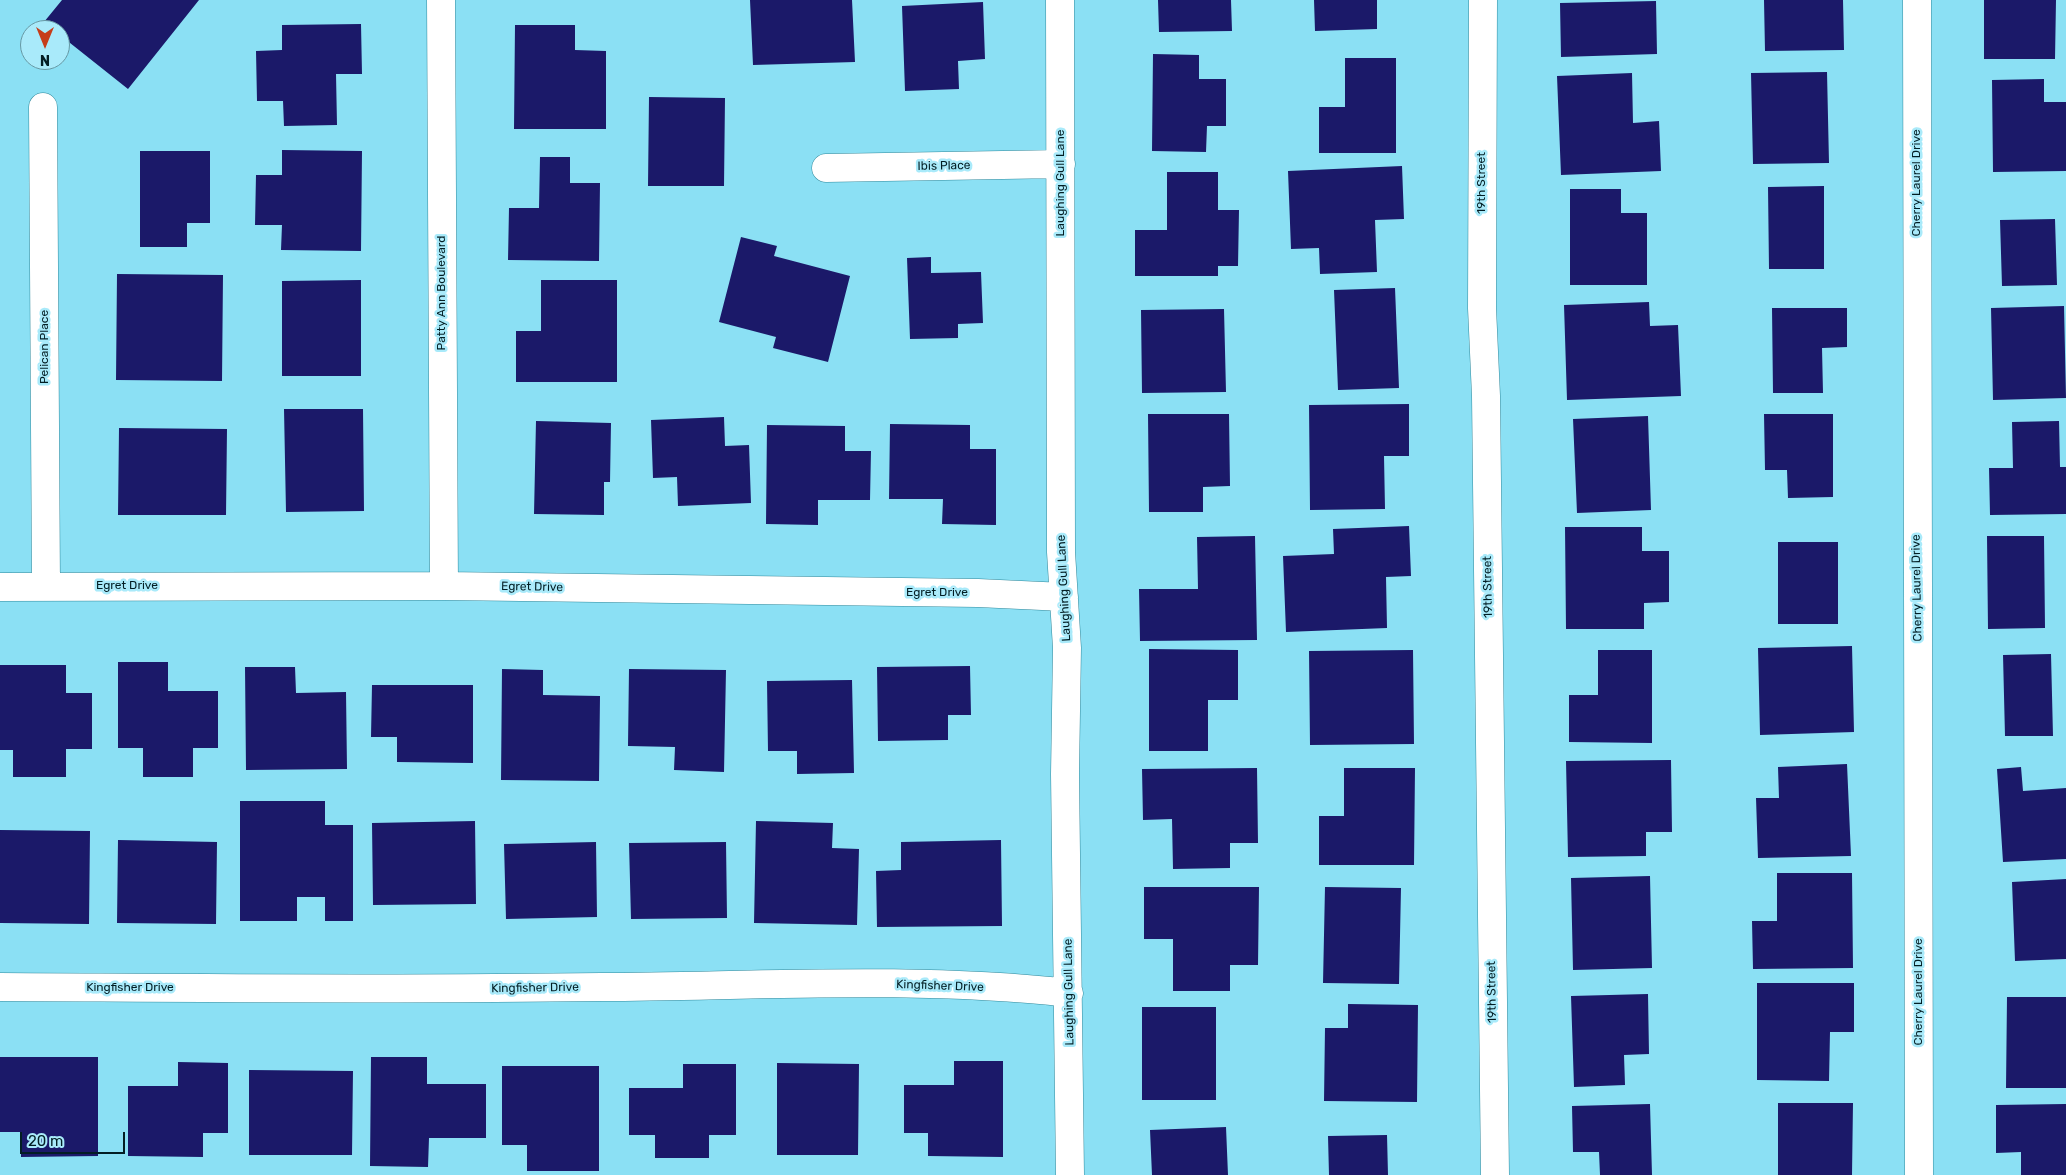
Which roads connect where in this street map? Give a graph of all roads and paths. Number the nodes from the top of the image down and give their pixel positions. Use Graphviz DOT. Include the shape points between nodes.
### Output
graph roads {
  1 [pos="441,0"];
  2 [pos="1060,0"];
  3 [pos="1483,0"];
  4 [pos="1917,0"];
  5 [pos="43,108"];
  6 [pos="1061,164"];
  7 [pos="826,168"];
  8 [pos="0,586"];
  9 [pos="46,586"];
  10 [pos="444,586"];
  11 [pos="1064,598"];
  12 [pos="0,987"];
  13 [pos="1069,993"];
  14 [pos="1070,1175"];
  15 [pos="1495,1175"];
  16 [pos="1919,1175"];
  1 -- 10 [label="street, Patty Ann Boulevard"];
  2 -- 6 [label="street, Laughing Gull Lane"];
  3 -- 15 [label="street, 19th Street" via="1482,308 1486,396"];
  4 -- 16 [label="street, Cherry Laurel Drive"];
  5 -- 9 [label="street, Pelican Place"];
  6 -- 7 [label="street, Ibis Place"];
  6 -- 11 [label="street, Laughing Gull Lane" via="1061,552"];
  8 -- 9 [label="street, Egret Drive"];
  9 -- 10 [label="street, Egret Drive"];
  10 -- 11 [label="street, Egret Drive" via="978,593"];
  11 -- 13 [label="street, Laughing Gull Lane"];
  12 -- 13 [label="street, Kingfisher Drive" via="492,989 907,984"];
  13 -- 14 [label="street, Laughing Gull Lane"];
}
